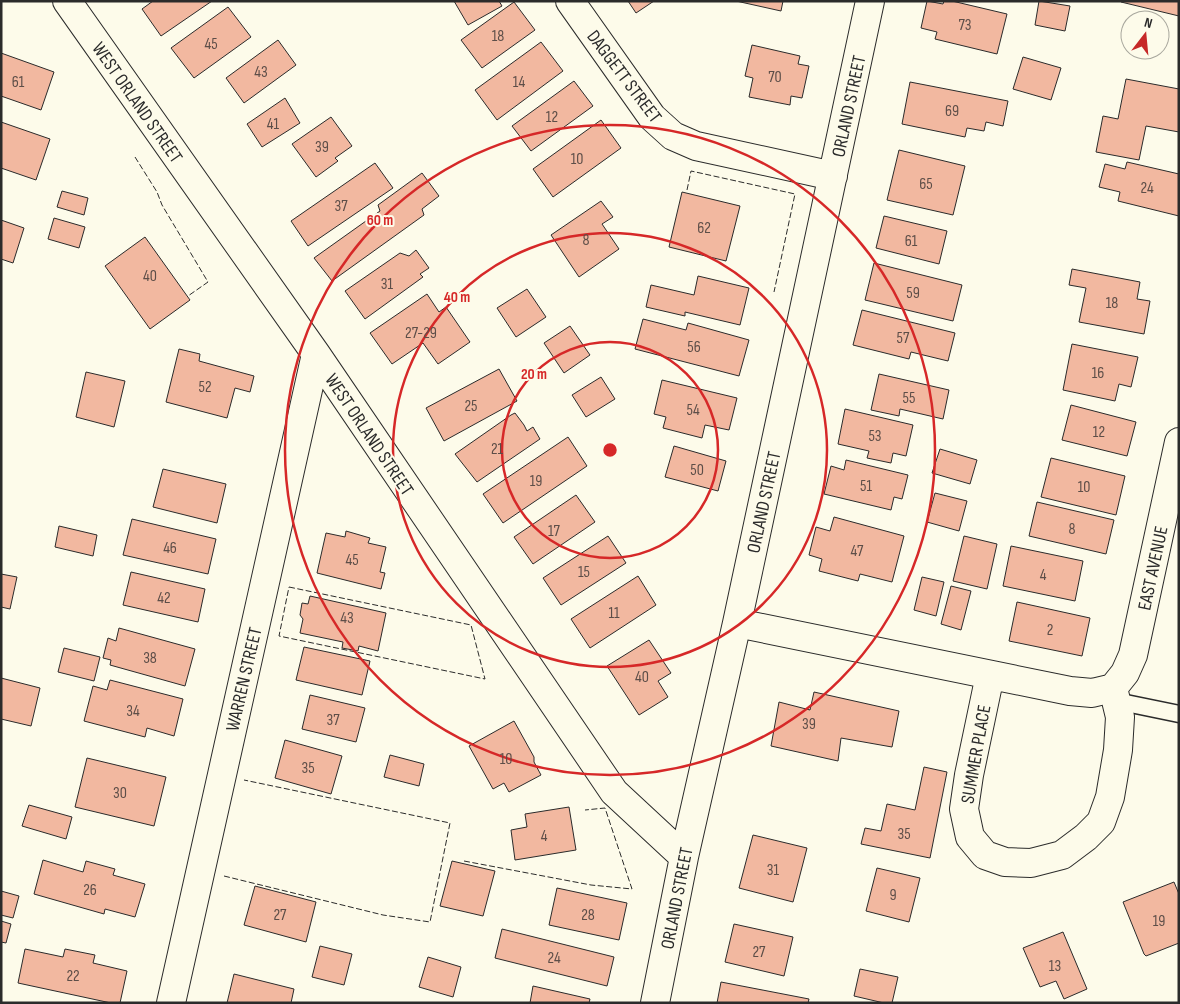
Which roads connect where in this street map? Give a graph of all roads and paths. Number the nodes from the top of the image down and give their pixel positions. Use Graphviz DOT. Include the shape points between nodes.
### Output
graph roads {
  1 [pos="67,1"];
  2 [pos="570,1"];
  3 [pos="870,1"];
  4 [pos="833,176"];
  5 [pos="316,354"];
  6 [pos="1179,442"];
  7 [pos="737,624"];
  8 [pos="990,675"];
  9 [pos="1115,694"];
  10 [pos="1179,714"];
  11 [pos="684,857"];
  12 [pos="171,1003"];
  13 [pos="656,1003"];
  1 -- 5 [label="street, WEST ORLAND STREET"];
  2 -- 4 [label="street, DAGGETT STREET" via="652,117 673,136 696,146"];
  3 -- 4 [label="street, ORLAND STREET"];
  4 -- 7 [label="street, ORLAND STREET"];
  5 -- 11 [label="street, WEST ORLAND STREET" via="614,792"];
  5 -- 12 [label="street, WARREN STREET"];
  6 -- 9 [label="street, EAST AVENUE" via="1133,655"];
  7 -- 8 [label="street"];
  7 -- 11 [label="street, ORLAND STREET"];
  8 -- 9 [label="street" via="1070,691"];
  8 -- 9 [label="street, SUMMER PLACE" via="964,809 970,837 984,855 1004,862 1031,863 1062,855 1101,822 1110,797 1118,750 1120,717"];
  9 -- 10 [label="lane"];
  11 -- 13 [label="street, ORLAND STREET"];
}
